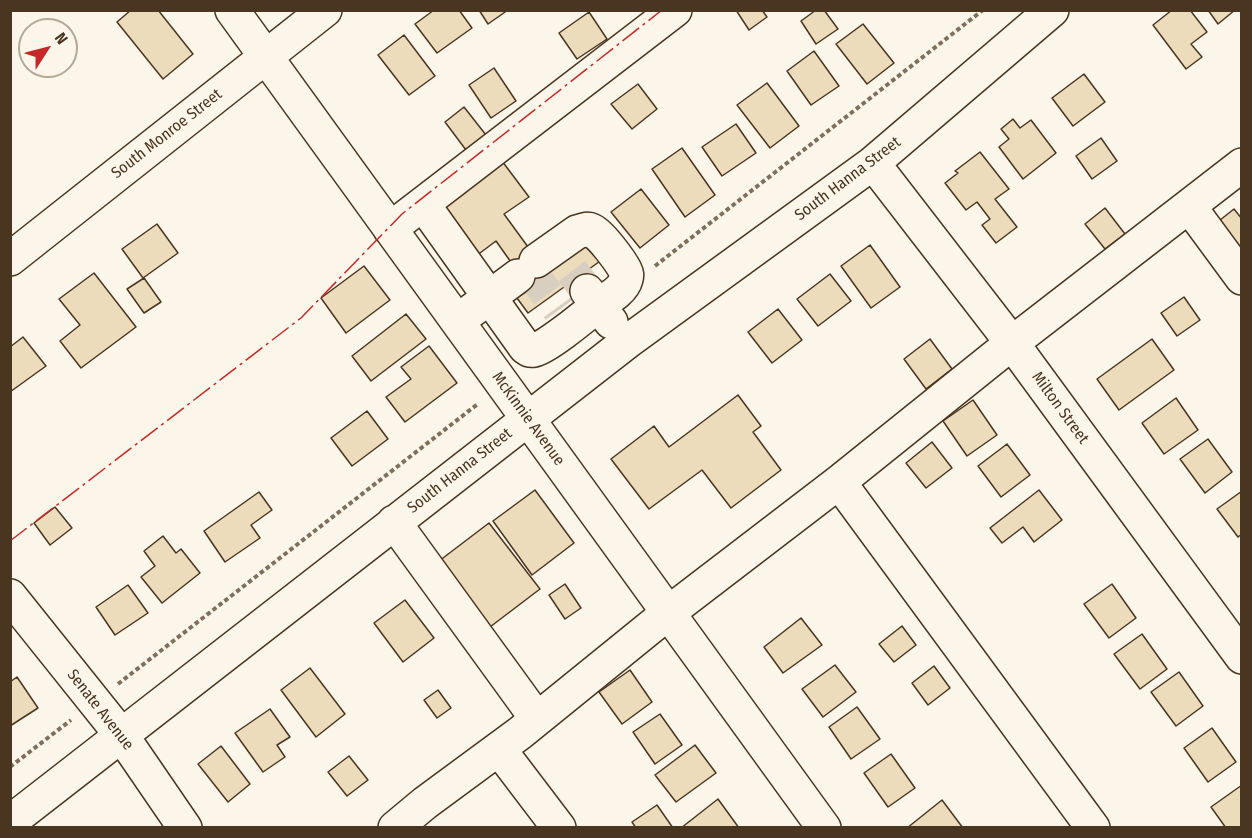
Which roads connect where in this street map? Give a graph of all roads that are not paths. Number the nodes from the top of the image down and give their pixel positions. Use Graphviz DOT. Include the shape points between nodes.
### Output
graph roads {
  1 [pos="232,10"];
  2 [pos="325,10"];
  3 [pos="675,10"];
  4 [pos="1052,10"];
  5 [pos="266,56"];
  6 [pos="873,163"];
  7 [pos="1242,165"];
  8 [pos="423,204"];
  9 [pos="1189,206"];
  10 [pos="390,229"];
  11 [pos="10,259"];
  12 [pos="561,275"];
  13 [pos="1242,278"];
  14 [pos="490,297"];
  15 [pos="457,322"];
  16 [pos="627,342"];
  17 [pos="1012,343"];
  18 [pos="528,419"];
  19 [pos="839,482"];
  20 [pos="394,522"];
  21 [pos="10,596"];
  22 [pos="668,613"];
  23 [pos="1242,657"];
  24 [pos="537,719"];
  25 [pos="122,736"];
  26 [pos="499,748"];
  27 [pos="10,822"];
  28 [pos="821,827"];
  29 [pos="185,828"];
  30 [pos="395,828"];
  31 [pos="559,828"];
  32 [pos="1093,828"];
  1 -- 5 [label="street, McKinnie Avenue"];
  2 -- 5 [label="street, South Monroe Street"];
  3 -- 8 [label="street"];
  4 -- 6 [label="street, South Hanna Street"];
  5 -- 10 [label="street, McKinnie Avenue"];
  5 -- 11 [label="street, South Monroe Street"];
  6 -- 16 [label="street, South Hanna Street"];
  6 -- 17 [label="street, Milton Street"];
  7 -- 9 [label="street"];
  8 -- 10 [label="street"];
  8 -- 14 [label="street"];
  9 -- 13 [label="street"];
  9 -- 17 [label="street"];
  10 -- 15 [label="street, McKinnie Avenue"];
  12 -- 14 [label="street"];
  12 -- 14 [label="street" via="565,318 537,350 525,347"];
  12 -- 16 [label="street"];
  14 -- 15 [label="street"];
  15 -- 18 [label="street, McKinnie Avenue"];
  16 -- 18 [label="street, South Hanna Street"];
  17 -- 19 [label="street"];
  17 -- 23 [label="street, Milton Street"];
  18 -- 20 [label="street, South Hanna Street"];
  18 -- 22 [label="street, McKinnie Avenue"];
  19 -- 22 [label="street"];
  19 -- 32 [label="street"];
  20 -- 24 [label="street"];
  20 -- 25 [label="street, South Hanna Street"];
  21 -- 25 [label="street, Senate Avenue"];
  22 -- 24 [label="street"];
  22 -- 28 [label="street, McKinnie Avenue"];
  24 -- 26 [label="street"];
  25 -- 27 [label="street, South Hanna Street"];
  25 -- 29 [label="street, Senate Avenue"];
  26 -- 30 [label="street"];
  26 -- 31 [label="street"];
}
